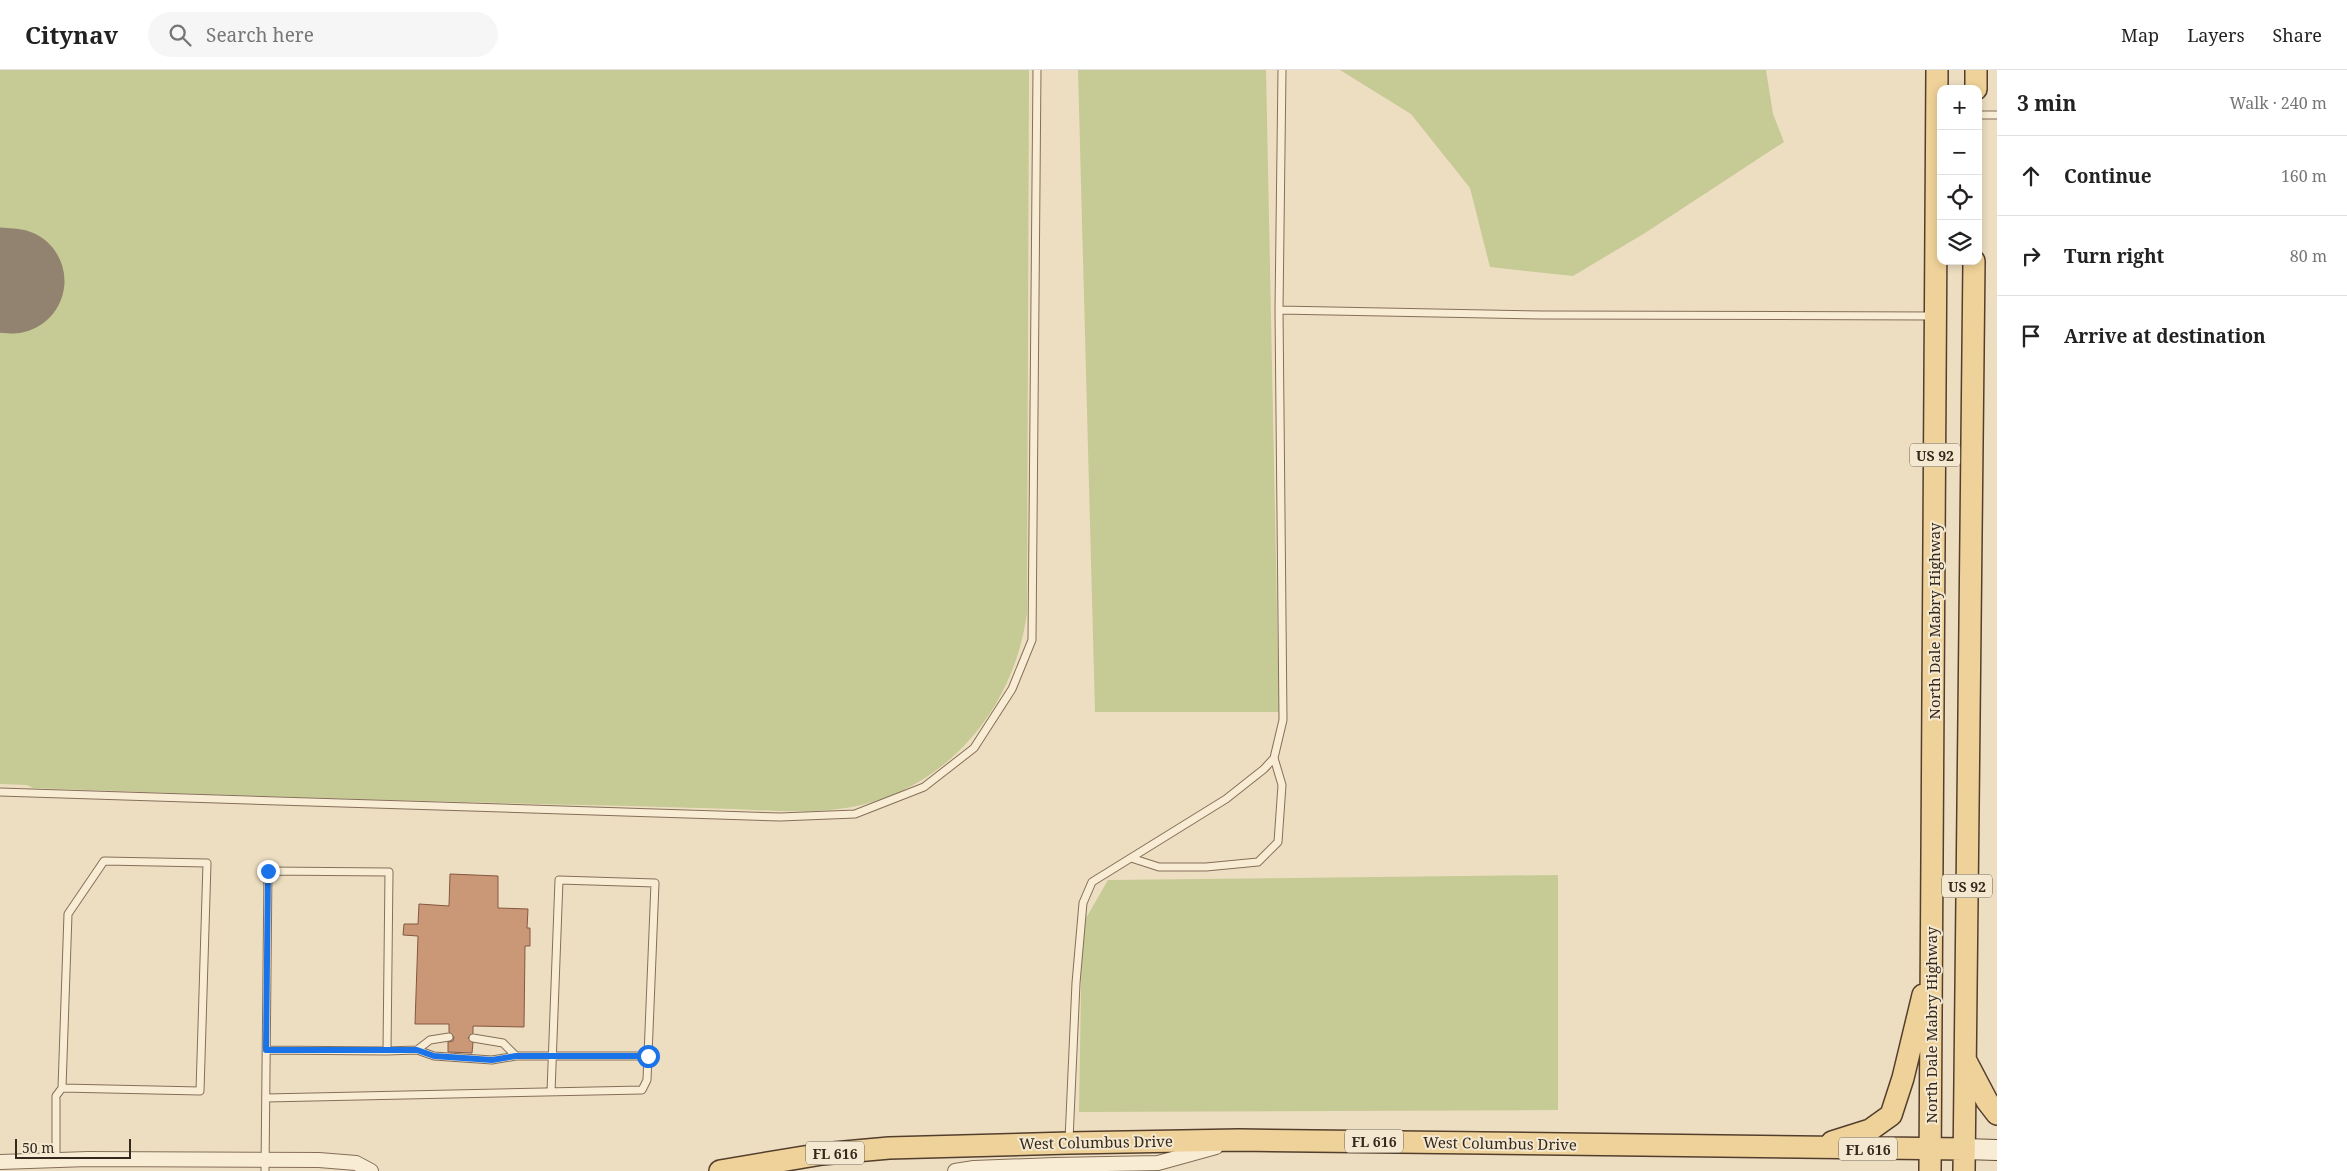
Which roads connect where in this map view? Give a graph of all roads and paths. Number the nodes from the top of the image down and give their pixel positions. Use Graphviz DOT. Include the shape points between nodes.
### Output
graph roads {
  1 [pos="1037,70"];
  2 [pos="1282,70"];
  3 [pos="1937,70"];
  4 [pos="1976,70"];
  5 [pos="1938,85"];
  6 [pos="1976,85"];
  7 [pos="1982,115"];
  8 [pos="1997,115"];
  9 [pos="1939,130"];
  10 [pos="1974,265"];
  11 [pos="1279,310"];
  12 [pos="1936,316"];
  13 [pos="1274,758"];
  14 [pos="0,792"];
  15 [pos="1132,858"];
  16 [pos="1931,959"];
  17 [pos="448,1037"];
  18 [pos="473,1038"];
  19 [pos="266,1050"];
  20 [pos="417,1050"];
  21 [pos="387,1051"];
  22 [pos="516,1056"];
  23 [pos="552,1056"];
  24 [pos="648,1056"];
  25 [pos="1965,1058"];
  26 [pos="62,1088"];
  27 [pos="551,1092"];
  28 [pos="266,1098"];
  29 [pos="1997,1114"];
  30 [pos="1239,1140"];
  31 [pos="1069,1142"];
  32 [pos="1805,1147"];
  33 [pos="1964,1149"];
  34 [pos="1931,1150"];
  35 [pos="1997,1150"];
  36 [pos="56,1161"];
  37 [pos="0,1162"];
  38 [pos="266,1165"];
  39 [pos="371,1171"];
  40 [pos="720,1171"];
  41 [pos="955,1171"];
  42 [pos="1930,1171"];
  43 [pos="1964,1171"];
  1 -- 14 [label="lane" via="1032,640 1012,689 974,748 924,787 855,814 780,817"];
  2 -- 11 [label="lane"];
  3 -- 5 [label="main road, North Dale Mabry Highway / US 92"];
  4 -- 6 [label="main road"];
  7 -- 8 [label="lane"];
  9 -- 12 [label="main road, North Dale Mabry Highway / US 92"];
  10 -- 25 [label="main road, US 92"];
  11 -- 12 [label="lane" via="1543,315"];
  11 -- 13 [label="lane" via="1283,720"];
  12 -- 16 [label="main road, North Dale Mabry Highway / US 92"];
  13 -- 15 [label="lane" via="1226,799"];
  13 -- 15 [label="lane" via="1282,785 1278,842 1258,862 1159,867"];
  15 -- 31 [label="lane" via="1092,882 1083,903"];
  16 -- 32 [label="main road" via="1891,1116 1870,1130 1843,1140"];
  16 -- 34 [label="main road, North Dale Mabry Highway / US 92"];
  17 -- 20 [label="lane" via="430,1040"];
  18 -- 22 [label="lane" via="504,1043"];
  19 -- 21 [label="lane"];
  19 -- 21 [label="lane" via="268,871 389,872"];
  19 -- 28 [label="lane"];
  20 -- 21 [label="lane"];
  20 -- 22 [label="lane" via="434,1056 492,1060"];
  22 -- 23 [label="lane"];
  23 -- 24 [label="lane"];
  23 -- 24 [label="lane" via="559,880 655,883"];
  23 -- 27 [label="lane"];
  24 -- 27 [label="lane" via="648,1080 642,1090"];
  25 -- 29 [label="main road"];
  25 -- 33 [label="main road, US 92"];
  26 -- 26 [label="lane" via="68,914 104,861 207,863 200,1091"];
  26 -- 36 [label="lane" via="56,1096"];
  27 -- 28 [label="lane"];
  28 -- 38 [label="lane"];
  30 -- 31 [label="main road, West Columbus Drive / FL 616"];
  30 -- 32 [label="main road, West Columbus Drive / FL 616"];
  30 -- 41 [label="street" via="1158,1163"];
  31 -- 40 [label="main road, West Columbus Drive / FL 616" via="944,1145 822,1154"];
  32 -- 34 [label="main road, West Columbus Drive / FL 616"];
  33 -- 34 [label="main road, West Columbus Drive / FL 616"];
  33 -- 35 [label="main road, West Columbus Drive"];
  33 -- 43 [label="main road, US 92"];
  34 -- 42 [label="main road, North Dale Mabry Highway / US 92"];
  36 -- 37 [label="street"];
  36 -- 38 [label="street"];
  38 -- 39 [label="street" via="319,1160 356,1163"];
}
